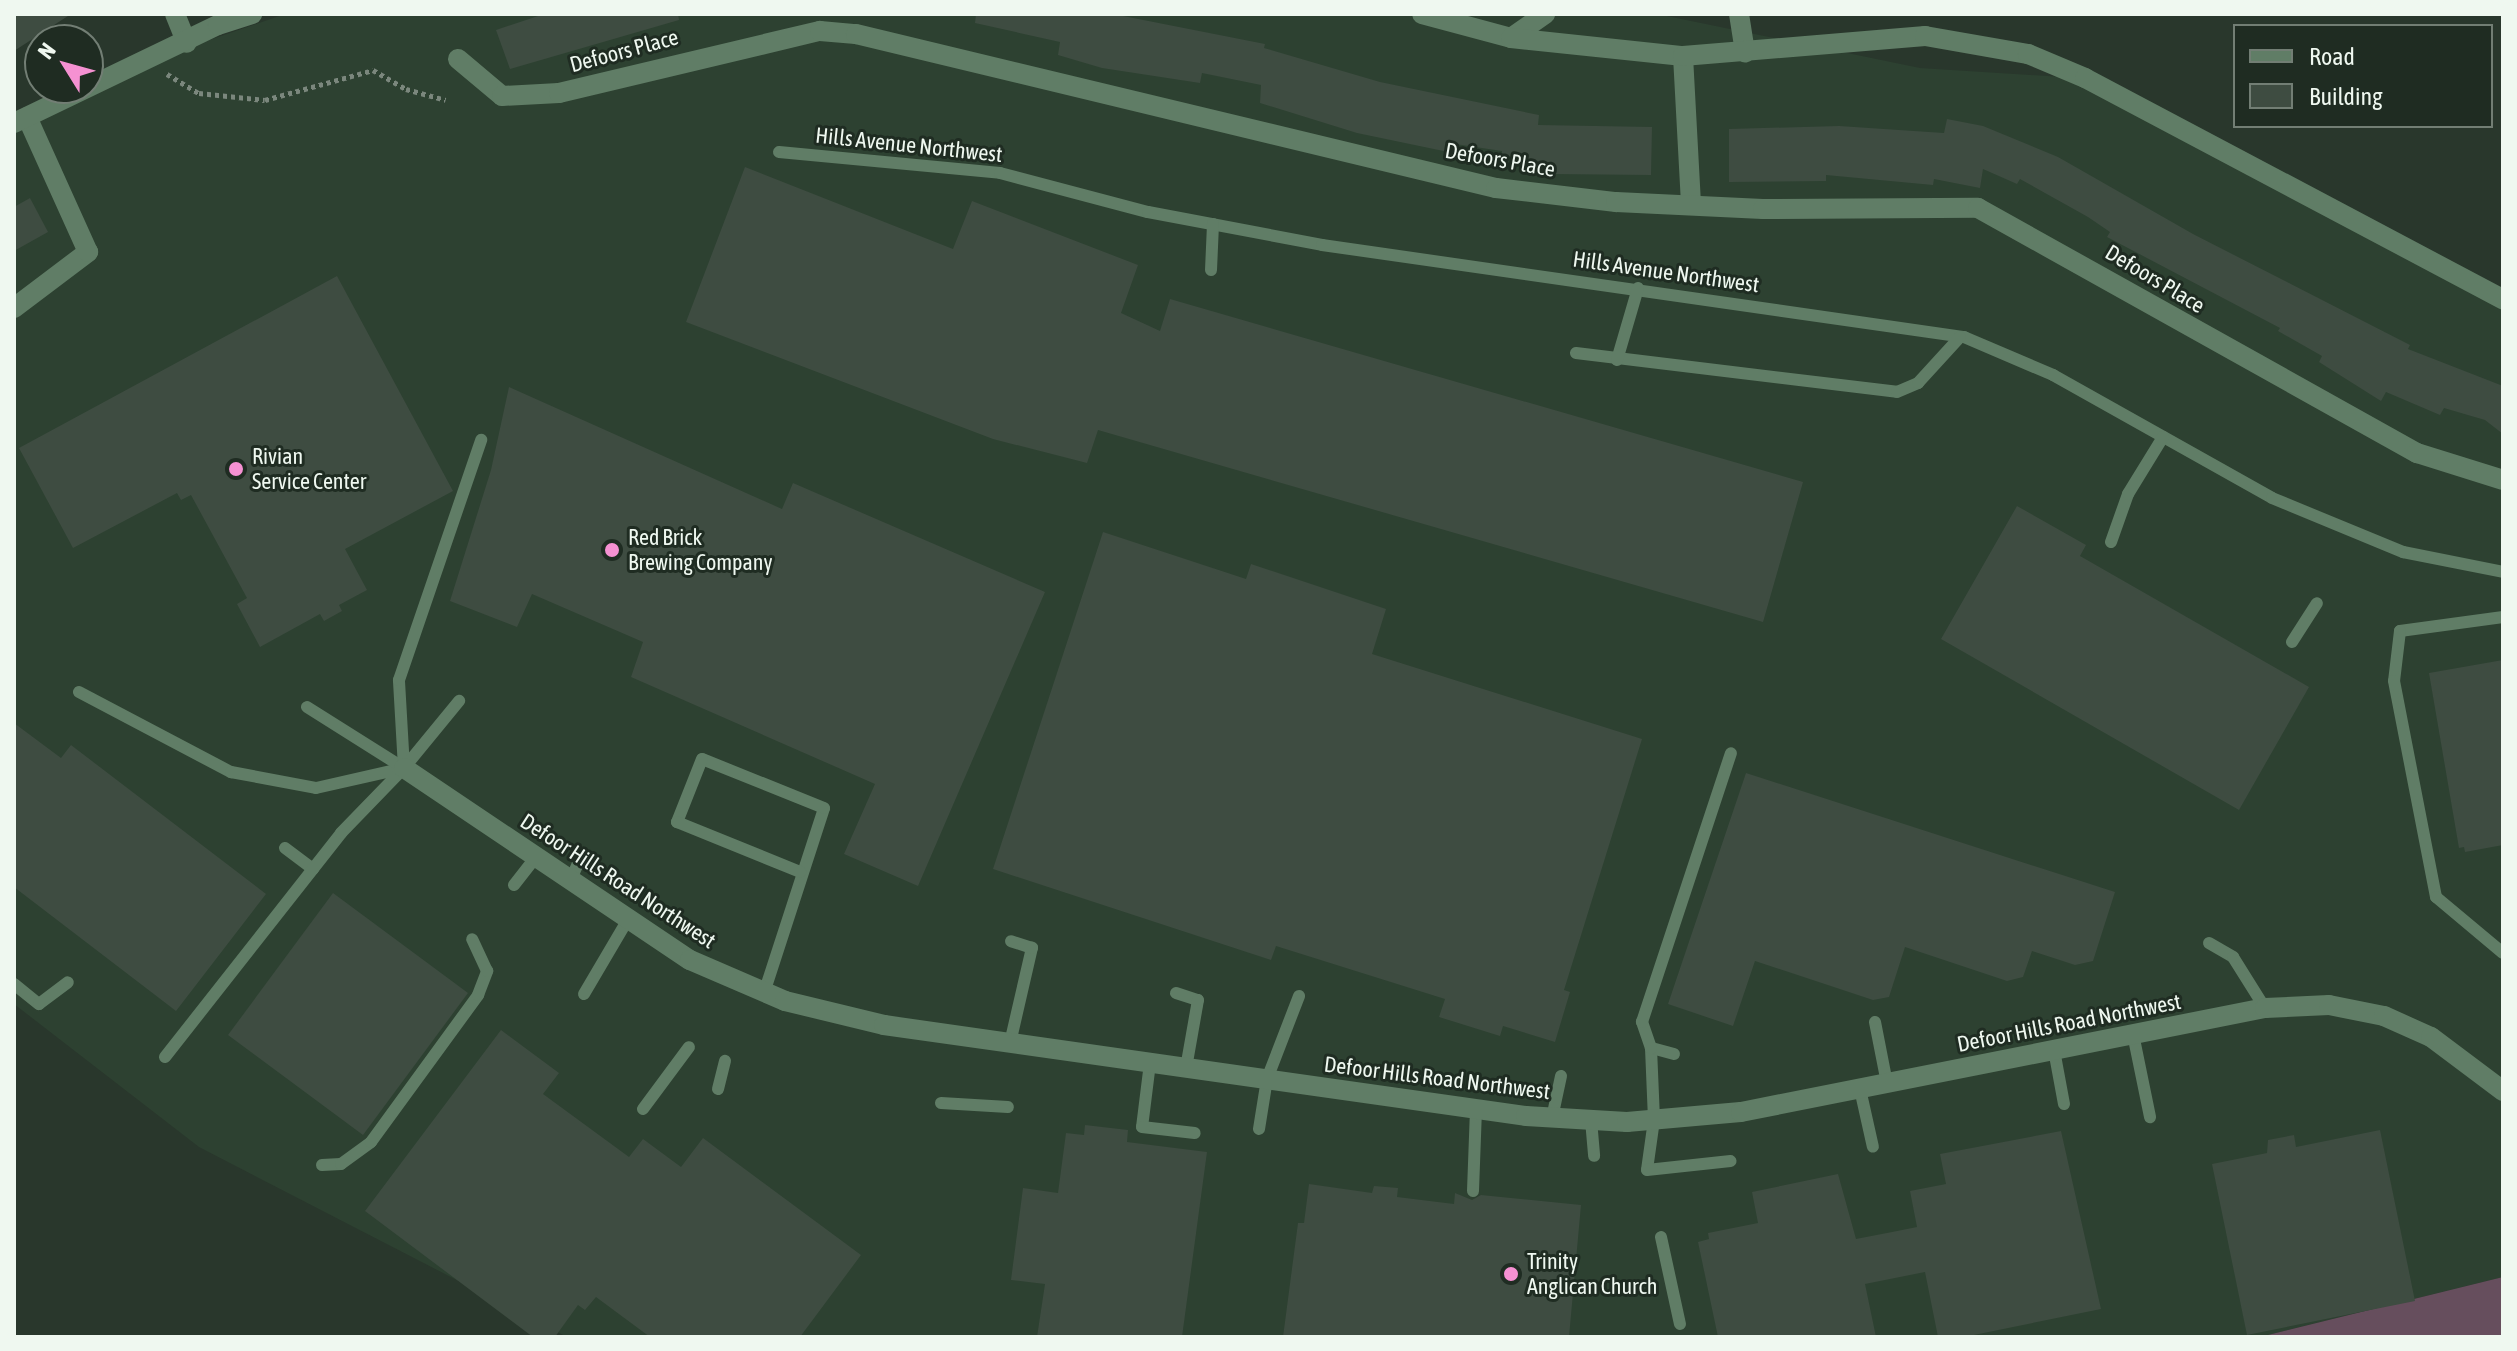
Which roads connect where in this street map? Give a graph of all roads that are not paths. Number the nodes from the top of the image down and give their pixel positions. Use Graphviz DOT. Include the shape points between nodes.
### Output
graph roads {
  1 [pos="175,14"];
  2 [pos="252,14"];
  3 [pos="1422,14"];
  4 [pos="1545,14"];
  5 [pos="1739,14"];
  6 [pos="1511,38"];
  7 [pos="187,43"];
  8 [pos="1745,53"];
  9 [pos="1683,56"];
  10 [pos="458,59"];
  11 [pos="20,120"];
  12 [pos="779,152"];
  13 [pos="1691,205"];
  14 [pos="1213,224"];
  15 [pos="1211,270"];
  16 [pos="1638,288"];
  17 [pos="2503,299"];
  18 [pos="14,308"];
  19 [pos="1960,337"];
  20 [pos="1576,353"];
  21 [pos="1617,360"];
  22 [pos="2163,437"];
  23 [pos="481,440"];
  24 [pos="2503,480"];
  25 [pos="2111,542"];
  26 [pos="2503,572"];
  27 [pos="2317,603"];
  28 [pos="2503,617"];
  29 [pos="2292,642"];
  30 [pos="79,692"];
  31 [pos="459,701"];
  32 [pos="307,707"];
  33 [pos="1731,753"];
  34 [pos="404,768"];
  35 [pos="285,848"];
  36 [pos="535,858"];
  37 [pos="580,858"];
  38 [pos="313,869"];
  39 [pos="800,872"];
  40 [pos="570,882"];
  41 [pos="514,885"];
  42 [pos="627,921"];
  43 [pos="472,939"];
  44 [pos="1011,941"];
  45 [pos="2209,943"];
  46 [pos="2500,946"];
  47 [pos="68,982"];
  48 [pos="14,984"];
  49 [pos="764,993"];
  50 [pos="1176,993"];
  51 [pos="584,994"];
  52 [pos="1299,996"];
  53 [pos="2265,1008"];
  54 [pos="1875,1022"];
  55 [pos="2133,1034"];
  56 [pos="1010,1043"];
  57 [pos="689,1047"];
  58 [pos="1651,1048"];
  59 [pos="2054,1050"];
  60 [pos="1674,1054"];
  61 [pos="165,1057"];
  62 [pos="725,1061"];
  63 [pos="1150,1063"];
  64 [pos="1186,1068"];
  65 [pos="1561,1076"];
  66 [pos="1267,1079"];
  67 [pos="1887,1083"];
  68 [pos="718,1089"];
  69 [pos="1860,1089"];
  70 [pos="2503,1091"];
  71 [pos="941,1103"];
  72 [pos="2064,1104"];
  73 [pos="1008,1107"];
  74 [pos="643,1109"];
  75 [pos="1476,1109"];
  76 [pos="2150,1117"];
  77 [pos="1552,1118"];
  78 [pos="1591,1120"];
  79 [pos="1654,1120"];
  80 [pos="1259,1129"];
  81 [pos="1195,1133"];
  82 [pos="1873,1147"];
  83 [pos="1594,1156"];
  84 [pos="1731,1161"];
  85 [pos="322,1165"];
  86 [pos="1473,1191"];
  87 [pos="1661,1237"];
  88 [pos="1680,1324"];
  1 -- 7 [label="street"];
  2 -- 7 [label="street"];
  3 -- 6 [label="street"];
  4 -- 6 [label="street"];
  5 -- 8 [label="street"];
  6 -- 9 [label="street"];
  7 -- 11 [label="street"];
  8 -- 9 [label="street"];
  8 -- 17 [label="street" via="1925,36 2028,54 2085,78"];
  9 -- 13 [label="street"];
  10 -- 13 [label="street, Defoors Place" via="502,96 530,95 559,93 820,31 856,34 1496,188"];
  11 -- 18 [label="street" via="88,252"];
  12 -- 14 [label="lane, Hills Avenue Northwest" via="1000,173"];
  13 -- 24 [label="street, Defoors Place" via="1978,208 2089,267 2268,375 2417,453"];
  14 -- 15 [label="lane"];
  14 -- 16 [label="lane, Hills Avenue Northwest" via="1322,245"];
  16 -- 19 [label="lane, Hills Avenue Northwest"];
  16 -- 21 [label="lane"];
  19 -- 21 [label="lane" via="1918,383 1897,392"];
  19 -- 22 [label="lane, Hills Avenue Northwest" via="2053,375"];
  20 -- 21 [label="lane"];
  22 -- 25 [label="lane" via="2128,494"];
  22 -- 26 [label="lane, Hills Avenue Northwest" via="2272,498 2403,552"];
  23 -- 34 [label="lane" via="399,680"];
  27 -- 29 [label="lane"];
  28 -- 46 [label="lane" via="2400,631 2394,681 2436,897"];
  30 -- 34 [label="lane" via="231,772 316,788"];
  31 -- 34 [label="lane"];
  32 -- 34 [label="lane"];
  33 -- 58 [label="lane" via="1642,1022"];
  34 -- 36 [label="street, Defoor Hills Road Northwest"];
  34 -- 38 [label="lane"];
  35 -- 38 [label="lane"];
  36 -- 40 [label="street, Defoor Hills Road Northwest"];
  36 -- 41 [label="lane"];
  37 -- 40 [label="lane"];
  38 -- 61 [label="lane"];
  39 -- 39 [label="lane" via="824,808 702,759 677,822"];
  39 -- 49 [label="lane"];
  40 -- 42 [label="street, Defoor Hills Road Northwest"];
  42 -- 49 [label="street, Defoor Hills Road Northwest" via="690,960"];
  42 -- 51 [label="lane"];
  43 -- 85 [label="lane" via="487,971 478,995 371,1142 341,1164"];
  44 -- 56 [label="lane" via="1032,948"];
  45 -- 53 [label="lane" via="2233,957"];
  47 -- 48 [label="lane" via="39,1004"];
  49 -- 56 [label="street, Defoor Hills Road Northwest" via="845,1017"];
  50 -- 64 [label="lane" via="1198,1000"];
  52 -- 66 [label="lane"];
  53 -- 55 [label="street, Defoor Hills Road Northwest"];
  53 -- 70 [label="street, Defoor Hills Road Northwest" via="2329,1005 2384,1016 2431,1037"];
  54 -- 67 [label="lane"];
  55 -- 59 [label="street, Defoor Hills Road Northwest"];
  55 -- 76 [label="lane"];
  56 -- 63 [label="street, Defoor Hills Road Northwest"];
  57 -- 74 [label="lane"];
  58 -- 60 [label="lane"];
  58 -- 79 [label="lane"];
  59 -- 67 [label="street, Defoor Hills Road Northwest"];
  59 -- 72 [label="lane"];
  62 -- 68 [label="lane"];
  63 -- 64 [label="street, Defoor Hills Road Northwest"];
  63 -- 81 [label="lane" via="1142,1127"];
  64 -- 66 [label="street, Defoor Hills Road Northwest"];
  65 -- 77 [label="lane"];
  66 -- 75 [label="street, Defoor Hills Road Northwest"];
  66 -- 80 [label="lane"];
  67 -- 69 [label="street, Defoor Hills Road Northwest"];
  69 -- 79 [label="street, Defoor Hills Road Northwest" via="1741,1112"];
  69 -- 82 [label="lane"];
  71 -- 73 [label="lane"];
  75 -- 77 [label="street, Defoor Hills Road Northwest"];
  75 -- 86 [label="lane"];
  77 -- 78 [label="street, Defoor Hills Road Northwest"];
  78 -- 79 [label="street, Defoor Hills Road Northwest"];
  78 -- 83 [label="lane"];
  79 -- 84 [label="lane" via="1647,1170"];
  87 -- 88 [label="lane"];
}
